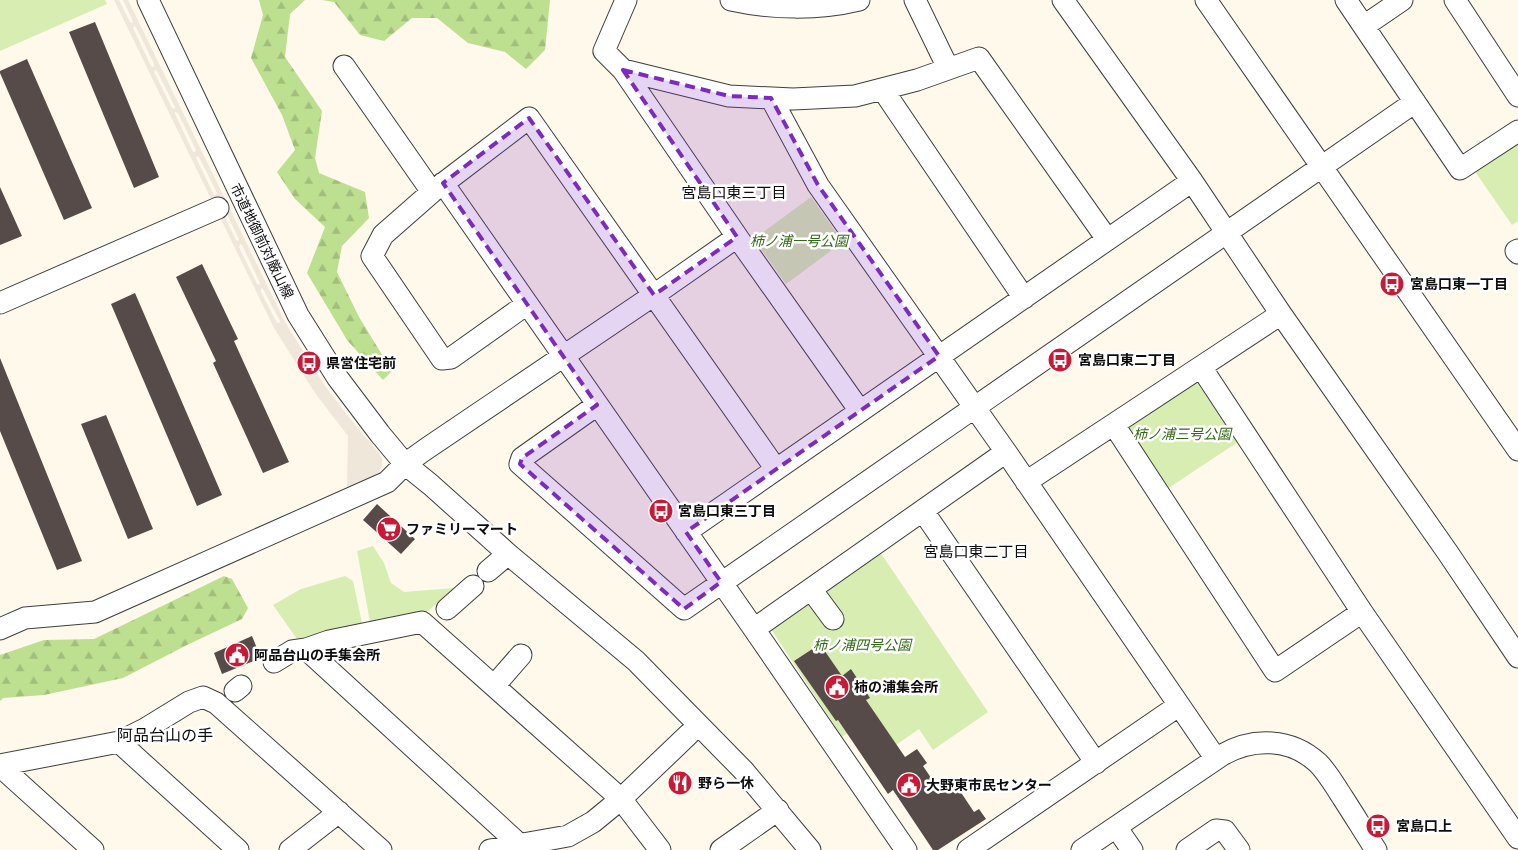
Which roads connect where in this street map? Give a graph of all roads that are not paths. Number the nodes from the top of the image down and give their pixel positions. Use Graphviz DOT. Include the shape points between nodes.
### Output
graph roads {
  1 [pos="148,0"];
  2 [pos="626,0"];
  3 [pos="731,0"];
  4 [pos="859,0"];
  5 [pos="915,0"];
  6 [pos="1063,0"];
  7 [pos="1206,0"];
  8 [pos="1346,0"];
  9 [pos="1402,0"];
  10 [pos="1455,0"];
  11 [pos="1364,26"];
  12 [pos="344,66"];
  13 [pos="948,68"];
  14 [pos="623,70"];
  15 [pos="883,90"];
  16 [pos="1518,96"];
  17 [pos="771,98"];
  18 [pos="1415,102"];
  19 [pos="1518,131"];
  20 [pos="1322,167"];
  21 [pos="1192,181"];
  22 [pos="438,187"];
  23 [pos="218,208"];
  24 [pos="1227,232"];
  25 [pos="737,237"];
  26 [pos="1107,239"];
  27 [pos="654,295"];
  28 [pos="1024,298"];
  29 [pos="0,303"];
  30 [pos="527,304"];
  31 [pos="1281,314"];
  32 [pos="563,355"];
  33 [pos="939,356"];
  34 [pos="1201,367"];
  35 [pos="598,405"];
  36 [pos="975,406"];
  37 [pos="860,411"];
  38 [pos="1114,425"];
  39 [pos="1518,450"];
  40 [pos="1006,452"];
  41 [pos="405,464"];
  42 [pos="776,469"];
  43 [pos="1026,482"];
  44 [pos="922,511"];
  45 [pos="686,532"];
  46 [pos="508,554"];
  47 [pos="488,571"];
  48 [pos="721,582"];
  49 [pos="473,586"];
  50 [pos="804,595"];
  51 [pos="1362,612"];
  52 [pos="435,616"];
  53 [pos="823,618"];
  54 [pos="0,629"];
  55 [pos="754,629"];
  56 [pos="294,647"];
  57 [pos="521,655"];
  58 [pos="1518,657"];
  59 [pos="274,662"];
  60 [pos="494,686"];
  61 [pos="1178,706"];
  62 [pos="689,734"];
  63 [pos="119,742"];
  64 [pos="1216,759"];
  65 [pos="1096,762"];
  66 [pos="0,766"];
  67 [pos="621,799"];
  68 [pos="778,810"];
  69 [pos="339,812"];
  70 [pos="1116,827"];
  71 [pos="1518,838"];
  72 [pos="520,845"];
  73 [pos="980,847"];
  74 [pos="93,850"];
  75 [pos="238,850"];
  76 [pos="290,850"];
  77 [pos="381,850"];
  78 [pos="490,850"];
  79 [pos="660,850"];
  80 [pos="721,850"];
  81 [pos="810,850"];
  82 [pos="906,850"];
  83 [pos="1082,850"];
  84 [pos="1132,850"];
  85 [pos="1187,850"];
  86 [pos="1239,850"];
  87 [pos="1376,850"];
  1 -- 41 [label="street, 市道地御前対厳山線" via="298,315 337,377"];
  2 -- 14 [label="street" via="604,51"];
  3 -- 4 [label="street" via="776,6 809,6"];
  5 -- 13 [label="street"];
  6 -- 21 [label="street"];
  7 -- 20 [label="street"];
  8 -- 11 [label="street"];
  9 -- 11 [label="street"];
  10 -- 16 [label="street"];
  11 -- 18 [label="street"];
  12 -- 22 [label="street"];
  13 -- 15 [label="street"];
  13 -- 26 [label="street" via="979,58"];
  14 -- 17 [label="street" via="729,96"];
  14 -- 25 [label="street"];
  15 -- 17 [label="street" via="855,96"];
  15 -- 28 [label="street"];
  17 -- 33 [label="street" via="818,185"];
  18 -- 19 [label="street" via="1460,169"];
  18 -- 20 [label="street"];
  20 -- 24 [label="street"];
  20 -- 39 [label="street"];
  21 -- 24 [label="street"];
  21 -- 26 [label="street"];
  22 -- 27 [label="street" via="530,118"];
  22 -- 30 [label="street"];
  22 -- 30 [label="street" via="383,234 372,256 442,359 451,358"];
  23 -- 29 [label="street"];
  24 -- 31 [label="street"];
  24 -- 36 [label="street"];
  25 -- 27 [label="street"];
  25 -- 37 [label="street"];
  26 -- 28 [label="street"];
  27 -- 32 [label="street"];
  27 -- 42 [label="street"];
  28 -- 33 [label="street"];
  30 -- 32 [label="street"];
  31 -- 34 [label="street"];
  31 -- 58 [label="street"];
  32 -- 35 [label="street"];
  32 -- 41 [label="street"];
  33 -- 36 [label="street"];
  33 -- 37 [label="street"];
  34 -- 38 [label="street"];
  34 -- 51 [label="street"];
  35 -- 45 [label="street"];
  35 -- 48 [label="street" via="522,458 520,464 684,609"];
  36 -- 40 [label="street"];
  36 -- 48 [label="street"];
  37 -- 42 [label="street"];
  38 -- 43 [label="street"];
  38 -- 51 [label="street" via="1275,671"];
  40 -- 43 [label="street"];
  40 -- 44 [label="street"];
  41 -- 46 [label="street, 市道地御前対厳山線"];
  41 -- 54 [label="street" via="387,482 237,557 95,612 25,618"];
  42 -- 45 [label="street"];
  43 -- 61 [label="street"];
  44 -- 50 [label="street"];
  44 -- 65 [label="street"];
  45 -- 48 [label="street"];
  46 -- 47 [label="street"];
  46 -- 68 [label="street, 市道地御前対厳山線" via="636,661"];
  48 -- 55 [label="street"];
  49 -- 52 [label="street"];
  50 -- 53 [label="street"];
  50 -- 55 [label="street"];
  51 -- 71 [label="street"];
  52 -- 56 [label="street"];
  52 -- 60 [label="street"];
  55 -- 82 [label="street"];
  56 -- 59 [label="street"];
  56 -- 72 [label="street"];
  57 -- 60 [label="street"];
  60 -- 67 [label="street"];
  61 -- 64 [label="street"];
  61 -- 65 [label="street"];
  62 -- 67 [label="street"];
  63 -- 66 [label="street"];
  63 -- 69 [label="street" via="189,702 230,694"];
  63 -- 75 [label="street"];
  64 -- 70 [label="street"];
  64 -- 87 [label="street" via="1237,747 1263,742 1289,746 1305,753 1330,778"];
  65 -- 73 [label="street"];
  66 -- 74 [label="street"];
  67 -- 72 [label="street" via="593,822 568,836"];
  67 -- 79 [label="street"];
  68 -- 80 [label="street"];
  68 -- 81 [label="street, 市道地御前対厳山線"];
  69 -- 76 [label="street"];
  69 -- 77 [label="street"];
  70 -- 83 [label="street"];
  70 -- 84 [label="street"];
  72 -- 78 [label="street"];
  85 -- 86 [label="street" via="1216,830 1225,831"];
}
